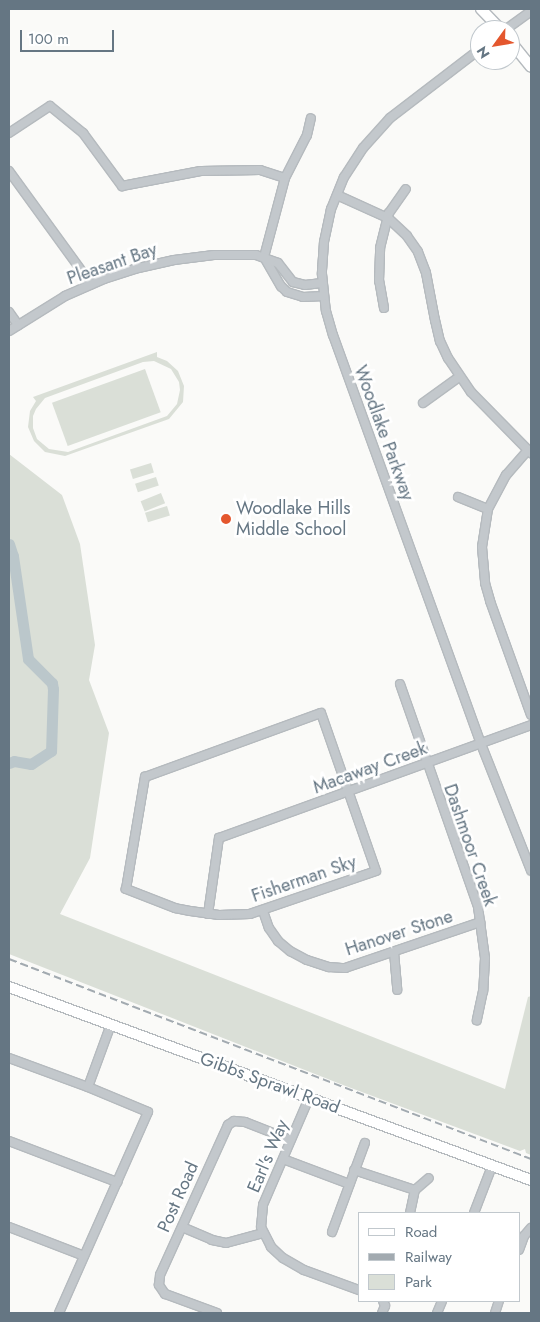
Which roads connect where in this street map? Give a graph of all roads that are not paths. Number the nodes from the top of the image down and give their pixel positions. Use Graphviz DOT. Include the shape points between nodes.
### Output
graph roads {
  1 [pos="481,9"];
  2 [pos="531,11"];
  3 [pos="491,20"];
  4 [pos="519,20"];
  5 [pos="520,53"];
  6 [pos="470,57"];
  7 [pos="531,67"];
  8 [pos="312,118"];
  9 [pos="9,133"];
  10 [pos="9,171"];
  11 [pos="285,178"];
  12 [pos="406,189"];
  13 [pos="336,195"];
  14 [pos="388,218"];
  15 [pos="264,257"];
  16 [pos="288,278"];
  17 [pos="322,283"];
  18 [pos="91,284"];
  19 [pos="281,286"];
  20 [pos="324,296"];
  21 [pos="384,308"];
  22 [pos="9,312"];
  23 [pos="18,324"];
  24 [pos="9,331"];
  25 [pos="459,377"];
  26 [pos="423,403"];
  27 [pos="530,451"];
  28 [pos="458,497"];
  29 [pos="488,509"];
  30 [pos="400,684"];
  31 [pos="531,715"];
  32 [pos="531,725"];
  33 [pos="481,744"];
  34 [pos="426,764"];
  35 [pos="348,792"];
  36 [pos="531,870"];
  37 [pos="263,911"];
  38 [pos="208,914"];
  39 [pos="480,922"];
  40 [pos="394,952"];
  41 [pos="9,987"];
  42 [pos="396,990"];
  43 [pos="477,1020"];
  44 [pos="111,1024"];
  45 [pos="9,1058"];
  46 [pos="88,1087"];
  47 [pos="310,1098"];
  48 [pos="291,1140"];
  49 [pos="9,1141"];
  50 [pos="365,1144"];
  51 [pos="283,1159"];
  52 [pos="492,1166"];
  53 [pos="354,1170"];
  54 [pos="429,1178"];
  55 [pos="531,1180"];
  56 [pos="117,1182"];
  57 [pos="349,1184"];
  58 [pos="415,1190"];
  59 [pos="410,1212"];
  60 [pos="474,1212"];
  61 [pos="182,1227"];
  62 [pos="531,1228"];
  63 [pos="10,1229"];
  64 [pos="263,1232"];
  65 [pos="332,1232"];
  66 [pos="520,1247"];
  67 [pos="84,1256"];
  68 [pos="358,1290"];
  69 [pos="58,1313"];
  70 [pos="217,1313"];
  1 -- 3 [label="main road"];
  2 -- 4 [label="street"];
  5 -- 7 [label="main road"];
  6 -- 13 [label="street, Woodlake Parkway" via="376,132 353,163"];
  8 -- 11 [label="street"];
  9 -- 11 [label="street" via="50,106 83,133 122,186 201,171 260,170"];
  10 -- 18 [label="street"];
  11 -- 15 [label="street"];
  12 -- 14 [label="street"];
  13 -- 14 [label="street"];
  13 -- 17 [label="street, Woodlake Parkway" via="324,242"];
  14 -- 21 [label="street" via="379,264"];
  14 -- 25 [label="street" via="418,252 426,273 440,341"];
  15 -- 16 [label="street, Pleasant Bay" via="278,263"];
  15 -- 18 [label="street, Pleasant Bay" via="214,255 174,260"];
  15 -- 19 [label="street"];
  16 -- 17 [label="street" via="305,285"];
  16 -- 19 [label="street"];
  17 -- 20 [label="street, Woodlake Parkway"];
  18 -- 23 [label="street, Pleasant Bay"];
  19 -- 20 [label="street" via="295,296"];
  20 -- 33 [label="street, Woodlake Parkway" via="333,335"];
  22 -- 23 [label="street"];
  23 -- 24 [label="street, Pleasant Bay"];
  25 -- 26 [label="street"];
  25 -- 27 [label="street"];
  27 -- 29 [label="street" via="506,475"];
  28 -- 29 [label="street"];
  29 -- 31 [label="street" via="482,547 485,583"];
  30 -- 34 [label="street, Dashmoor Creek"];
  32 -- 33 [label="street, Macaway Creek"];
  33 -- 34 [label="street, Macaway Creek"];
  33 -- 36 [label="street, Woodlake Parkway"];
  34 -- 35 [label="street, Macaway Creek"];
  34 -- 39 [label="street, Dashmoor Creek" via="473,891"];
  35 -- 37 [label="street, Fisherman Sky" via="376,871"];
  35 -- 38 [label="street, Macaway Creek" via="219,838"];
  35 -- 38 [label="street, Fisherman Sky" via="321,713 145,777 126,889 175,908"];
  37 -- 38 [label="street, Fisherman Sky"];
  37 -- 40 [label="street, Hanover Stone" via="269,928 290,952 329,967 345,968"];
  39 -- 40 [label="street, Hanover Stone"];
  39 -- 43 [label="street, Dashmoor Creek" via="485,973"];
  40 -- 42 [label="street"];
  41 -- 44 [label="main road, Gibbs Sprawl Road"];
  44 -- 46 [label="street"];
  44 -- 47 [label="main road, Gibbs Sprawl Road"];
  45 -- 46 [label="street"];
  46 -- 56 [label="street" via="148,1112"];
  47 -- 48 [label="street, Earl's Way"];
  47 -- 52 [label="main road, Gibbs Sprawl Road"];
  48 -- 51 [label="street, Earl's Way"];
  48 -- 61 [label="street, Post Road" via="245,1122 230,1122"];
  49 -- 56 [label="street"];
  50 -- 53 [label="street"];
  51 -- 57 [label="street"];
  51 -- 64 [label="street, Earl's Way" via="263,1205"];
  52 -- 55 [label="main road, Gibbs Sprawl Road"];
  52 -- 60 [label="street"];
  53 -- 57 [label="street"];
  53 -- 58 [label="street"];
  54 -- 58 [label="street"];
  56 -- 67 [label="street"];
  57 -- 65 [label="street"];
  58 -- 59 [label="street"];
  61 -- 64 [label="street" via="226,1243"];
  61 -- 70 [label="street, Post Road" via="160,1275 161,1289 165,1294"];
  62 -- 66 [label="street"];
  63 -- 67 [label="street"];
  64 -- 68 [label="street" via="270,1247 283,1258 304,1270"];
  67 -- 69 [label="street"];
}
